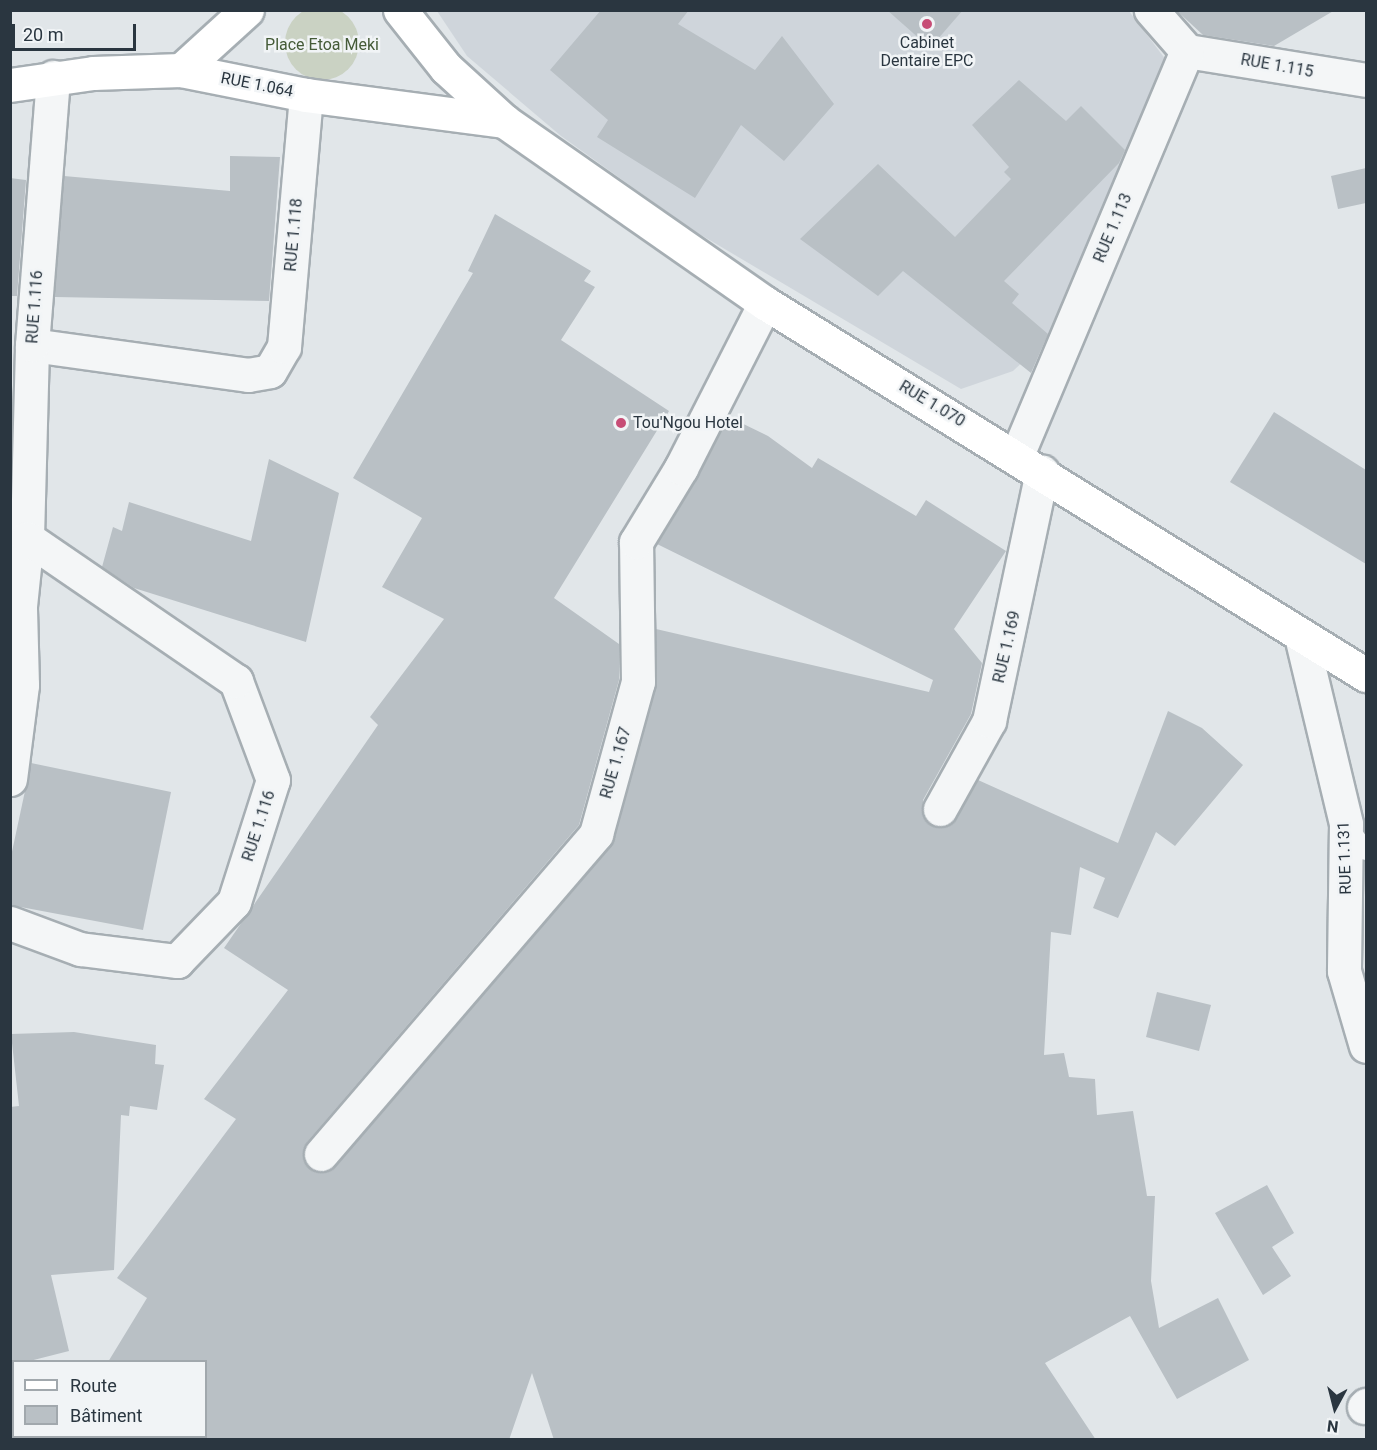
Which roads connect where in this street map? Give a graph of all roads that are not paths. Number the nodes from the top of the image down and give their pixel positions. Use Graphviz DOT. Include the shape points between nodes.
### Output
graph roads {
  1 [pos="247,10"];
  2 [pos="400,10"];
  3 [pos="1151,10"];
  4 [pos="1187,51"];
  5 [pos="181,70"];
  6 [pos="53,77"];
  7 [pos="1366,80"];
  8 [pos="10,85"];
  9 [pos="306,95"];
  10 [pos="504,121"];
  11 [pos="765,303"];
  12 [pos="32,345"];
  13 [pos="1029,464"];
  14 [pos="27,538"];
  15 [pos="1301,636"];
  16 [pos="1366,675"];
  17 [pos="10,778"];
  18 [pos="940,809"];
  19 [pos="1346,824"];
  20 [pos="1366,851"];
  21 [pos="10,923"];
  22 [pos="1366,1046"];
  23 [pos="321,1154"];
  1 -- 5 [label="main road"];
  2 -- 10 [label="main road, RUE 1.070" via="446,68"];
  3 -- 4 [label="street"];
  4 -- 7 [label="street, RUE 1.115"];
  4 -- 13 [label="street, RUE 1.113"];
  5 -- 6 [label="main road, RUE 1.064"];
  5 -- 9 [label="main road, RUE 1.064"];
  6 -- 8 [label="main road, RUE 1.064"];
  6 -- 12 [label="street, RUE 1.116"];
  9 -- 10 [label="main road, RUE 1.064"];
  9 -- 12 [label="street, RUE 1.118" via="284,347 270,371 248,375"];
  10 -- 11 [label="main road, RUE 1.070"];
  11 -- 13 [label="main road, RUE 1.070"];
  11 -- 23 [label="street, RUE 1.167" via="681,468 636,542 638,682 596,834"];
  12 -- 14 [label="street, RUE 1.116"];
  13 -- 15 [label="main road, RUE 1.070"];
  13 -- 18 [label="street, RUE 1.169" via="988,721"];
  14 -- 17 [label="street, RUE 1.116" via="20,606 22,685"];
  14 -- 21 [label="street, RUE 1.116" via="236,681 273,780 234,903 177,961 80,949"];
  15 -- 16 [label="main road, RUE 1.070"];
  15 -- 19 [label="street, RUE 1.131"];
  19 -- 20 [label="lane"];
  19 -- 22 [label="street, RUE 1.131" via="1344,971"];
}
